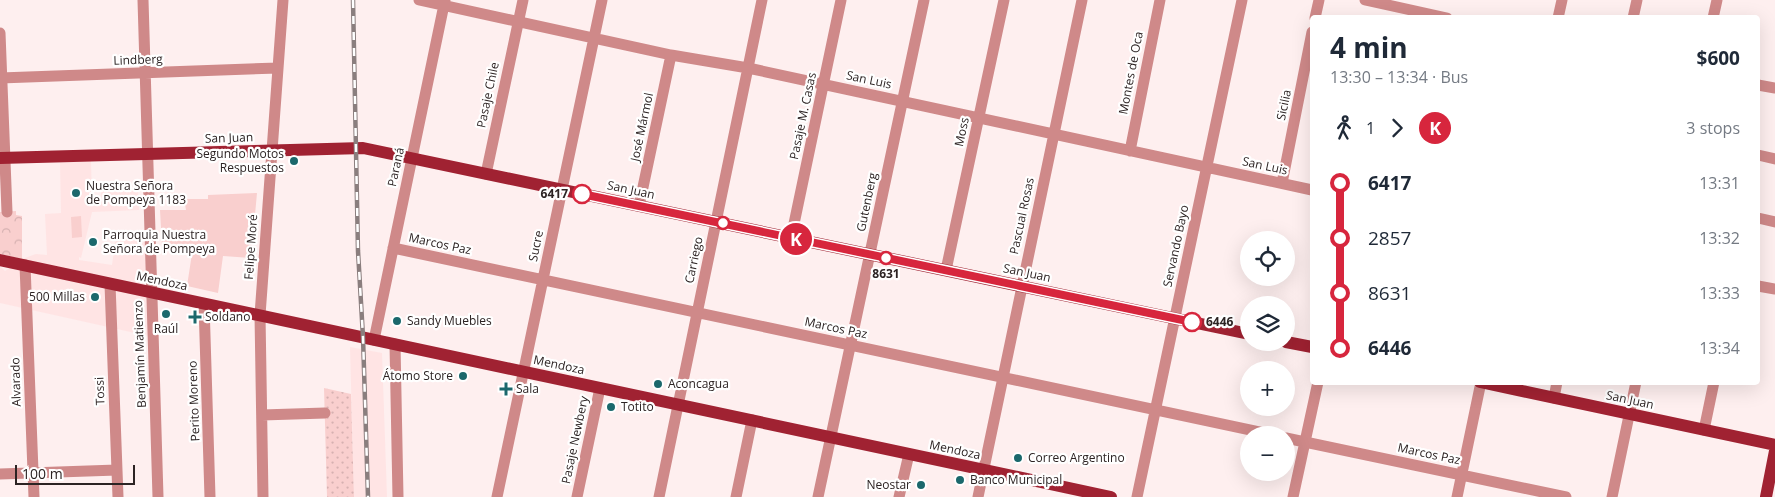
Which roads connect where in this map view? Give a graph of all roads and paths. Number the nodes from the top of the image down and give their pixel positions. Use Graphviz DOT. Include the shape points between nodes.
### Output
graph roads {
  1 [pos="143,0"];
  2 [pos="283,0"];
  3 [pos="419,0"];
  4 [pos="523,0"];
  5 [pos="602,0"];
  6 [pos="762,0"];
  7 [pos="841,0"];
  8 [pos="924,0"];
  9 [pos="1004,0"];
  10 [pos="1082,0"];
  11 [pos="1160,0"];
  12 [pos="1242,0"];
  13 [pos="1319,0"];
  14 [pos="1365,0"];
  15 [pos="1562,0"];
  16 [pos="1637,0"];
  17 [pos="1717,0"];
  18 [pos="445,3"];
  19 [pos="1398,8"];
  20 [pos="1316,15"];
  21 [pos="1432,15"];
  22 [pos="1559,15"];
  23 [pos="1634,15"];
  24 [pos="1714,15"];
  25 [pos="518,21"];
  26 [pos="0,33"];
  27 [pos="594,38"];
  28 [pos="1310,42"];
  29 [pos="671,54"];
  30 [pos="278,68"];
  31 [pos="748,68"];
  32 [pos="146,73"];
  33 [pos="1,78"];
  34 [pos="823,85"];
  35 [pos="1760,85"];
  36 [pos="1775,88"];
  37 [pos="903,102"];
  38 [pos="979,118"];
  39 [pos="1054,134"];
  40 [pos="272,150"];
  41 [pos="1130,150"];
  42 [pos="149,154"];
  43 [pos="1760,155"];
  44 [pos="2,158"];
  45 [pos="412,158"];
  46 [pos="1775,159"];
  47 [pos="1206,167"];
  48 [pos="486,174"];
  49 [pos="1282,183"];
  50 [pos="562,190"];
  51 [pos="1310,190"];
  52 [pos="639,206"];
  53 [pos="7,212"];
  54 [pos="1760,218"];
  55 [pos="716,222"];
  56 [pos="1775,222"];
  57 [pos="791,238"];
  58 [pos="393,248"];
  59 [pos="870,254"];
  60 [pos="0,260"];
  61 [pos="24,265"];
  62 [pos="946,270"];
  63 [pos="543,280"];
  64 [pos="110,284"];
  65 [pos="1022,286"];
  66 [pos="1760,286"];
  67 [pos="1775,289"];
  68 [pos="152,292"];
  69 [pos="204,304"];
  70 [pos="698,312"];
  71 [pos="260,315"];
  72 [pos="1174,318"];
  73 [pos="1240,332"];
  74 [pos="374,340"];
  75 [pos="395,344"];
  76 [pos="1295,344"];
  77 [pos="850,345"];
  78 [pos="1310,347"];
  79 [pos="524,372"];
  80 [pos="1003,378"];
  81 [pos="1317,385"];
  82 [pos="1481,385"];
  83 [pos="1491,385"];
  84 [pos="1556,385"];
  85 [pos="1635,385"];
  86 [pos="1713,385"];
  87 [pos="600,388"];
  88 [pos="1554,398"];
  89 [pos="678,405"];
  90 [pos="1155,410"];
  91 [pos="325,413"];
  92 [pos="1630,414"];
  93 [pos="262,416"];
  94 [pos="752,420"];
  95 [pos="1240,428"];
  96 [pos="1704,430"];
  97 [pos="830,437"];
  98 [pos="1295,440"];
  99 [pos="1305,442"];
  100 [pos="1775,445"];
  101 [pos="1775,451"];
  102 [pos="909,454"];
  103 [pos="117,470"];
  104 [pos="984,470"];
  105 [pos="33,473"];
  106 [pos="0,474"];
  107 [pos="1462,475"];
  108 [pos="34,497"];
  109 [pos="118,497"];
  110 [pos="158,497"];
  111 [pos="210,497"];
  112 [pos="263,497"];
  113 [pos="398,497"];
  114 [pos="497,497"];
  115 [pos="576,497"];
  116 [pos="659,497"];
  117 [pos="736,497"];
  118 [pos="818,497"];
  119 [pos="900,497"];
  120 [pos="978,497"];
  121 [pos="1111,497"];
  122 [pos="1137,497"];
  123 [pos="1293,497"];
  124 [pos="1457,497"];
  125 [pos="1566,497"];
  126 [pos="1612,497"];
  127 [pos="1766,497"];
  1 -- 32 [label="street, Benjamín Matienzo"];
  2 -- 30 [label="street, Felipe Moré"];
  3 -- 18 [label="street, San Luis"];
  4 -- 25 [label="street, Pasaje Chile"];
  5 -- 27 [label="street, Sucre"];
  6 -- 31 [label="street, Carriego"];
  7 -- 34 [label="street, Pasaje M. Casas"];
  8 -- 37 [label="street, Gutenberg"];
  9 -- 38 [label="street, Moss"];
  10 -- 39 [label="street, Pascual Rosas"];
  11 -- 41 [label="street, Montes de Oca"];
  12 -- 47 [label="street, Servando Bayo"];
  13 -- 20 [label="street"];
  14 -- 19 [label="street"];
  15 -- 22 [label="street"];
  16 -- 23 [label="street"];
  17 -- 24 [label="street"];
  18 -- 25 [label="street, San Luis"];
  18 -- 45 [label="street, Paraná"];
  19 -- 21 [label="street"];
  25 -- 27 [label="street, San Luis"];
  25 -- 48 [label="street, Pasaje Chile"];
  26 -- 33 [label="street"];
  27 -- 29 [label="street, San Luis"];
  27 -- 50 [label="street, Sucre"];
  28 -- 49 [label="street, Sicilia"];
  29 -- 31 [label="street, San Luis"];
  29 -- 52 [label="street, José Mármol"];
  30 -- 32 [label="street, Lindberg"];
  30 -- 40 [label="street, Felipe Moré"];
  31 -- 34 [label="street, San Luis"];
  31 -- 55 [label="street, Carriego"];
  32 -- 33 [label="street, Lindberg"];
  32 -- 42 [label="street, Benjamín Matienzo"];
  33 -- 44 [label="street"];
  34 -- 37 [label="street, San Luis"];
  34 -- 57 [label="street, Pasaje M. Casas"];
  35 -- 36 [label="street"];
  37 -- 38 [label="street, San Luis"];
  37 -- 59 [label="street, Gutenberg"];
  38 -- 39 [label="street, San Luis"];
  38 -- 62 [label="street, Moss"];
  39 -- 41 [label="street, San Luis"];
  39 -- 65 [label="street, Pascual Rosas"];
  40 -- 42 [label="main road, San Juan"];
  40 -- 45 [label="main road, San Juan" via="363,148"];
  40 -- 71 [label="street, Felipe Moré"];
  41 -- 47 [label="street, San Luis"];
  42 -- 44 [label="main road, San Juan"];
  42 -- 68 [label="street, Benjamín Matienzo"];
  43 -- 46 [label="street"];
  44 -- 53 [label="street"];
  45 -- 48 [label="main road, San Juan"];
  45 -- 58 [label="street, Paraná"];
  47 -- 49 [label="street, San Luis"];
  47 -- 72 [label="street, Servando Bayo"];
  48 -- 50 [label="main road, San Juan"];
  49 -- 51 [label="street, San Luis"];
  50 -- 52 [label="main road, San Juan"];
  50 -- 63 [label="street, Sucre"];
  52 -- 55 [label="main road, San Juan"];
  54 -- 56 [label="street"];
  55 -- 57 [label="main road, San Juan"];
  55 -- 70 [label="street, Carriego"];
  57 -- 59 [label="main road, San Juan"];
  58 -- 63 [label="street, Marcos Paz"];
  58 -- 74 [label="street, Paraná"];
  59 -- 62 [label="main road, San Juan"];
  59 -- 77 [label="street, Gutenberg"];
  60 -- 61 [label="main road, Mendoza"];
  61 -- 64 [label="main road, Mendoza"];
  61 -- 105 [label="street, Alvarado"];
  62 -- 65 [label="main road, San Juan"];
  63 -- 70 [label="street, Marcos Paz"];
  63 -- 79 [label="street, Sucre"];
  64 -- 68 [label="main road, Mendoza"];
  64 -- 103 [label="street, Tossi"];
  65 -- 72 [label="main road, San Juan"];
  65 -- 80 [label="street, Pascual Rosas"];
  66 -- 67 [label="street"];
  68 -- 69 [label="main road, Mendoza"];
  68 -- 110 [label="street, Benjamín Matienzo"];
  69 -- 71 [label="main road, Mendoza"];
  69 -- 111 [label="street, Perito Moreno"];
  70 -- 77 [label="street, Marcos Paz"];
  70 -- 89 [label="street, Carriego"];
  71 -- 74 [label="main road, Mendoza"];
  71 -- 93 [label="street, Felipe Moré"];
  72 -- 73 [label="main road, San Juan"];
  72 -- 90 [label="street, Servando Bayo"];
  74 -- 75 [label="main road, Mendoza"];
  75 -- 79 [label="main road, Mendoza"];
  75 -- 113 [label="street"];
  76 -- 78 [label="main road"];
  77 -- 80 [label="street, Marcos Paz"];
  77 -- 97 [label="street, Gutenberg"];
  79 -- 87 [label="main road, Mendoza"];
  79 -- 114 [label="street, Sucre"];
  80 -- 90 [label="street, Marcos Paz"];
  80 -- 104 [label="street, Pascual Rosas"];
  81 -- 99 [label="street"];
  82 -- 107 [label="street"];
  83 -- 88 [label="main road, San Juan"];
  84 -- 88 [label="street"];
  85 -- 92 [label="street"];
  86 -- 96 [label="street"];
  87 -- 89 [label="main road, Mendoza"];
  87 -- 115 [label="street, Pasaje Newbery"];
  88 -- 92 [label="main road, San Juan"];
  89 -- 94 [label="main road, Mendoza"];
  89 -- 116 [label="street, Carriego"];
  90 -- 95 [label="street, Marcos Paz"];
  90 -- 122 [label="street, Servando Bayo"];
  91 -- 93 [label="street"];
  92 -- 96 [label="main road, San Juan"];
  92 -- 126 [label="street"];
  93 -- 112 [label="street, Felipe Moré"];
  94 -- 97 [label="main road, Mendoza"];
  94 -- 117 [label="street"];
  96 -- 100 [label="main road, San Juan"];
  97 -- 102 [label="main road, Mendoza"];
  97 -- 118 [label="street, Gutenberg"];
  98 -- 99 [label="street, Marcos Paz"];
  99 -- 107 [label="street, Marcos Paz"];
  99 -- 123 [label="street"];
  101 -- 127 [label="main road"];
  102 -- 104 [label="main road, Mendoza"];
  102 -- 119 [label="street"];
  103 -- 105 [label="street"];
  103 -- 109 [label="street, Tossi"];
  104 -- 120 [label="street, Pascual Rosas"];
  104 -- 121 [label="main road, Mendoza"];
  105 -- 106 [label="street"];
  105 -- 108 [label="street, Alvarado"];
  107 -- 124 [label="street"];
  107 -- 125 [label="street, Marcos Paz"];
}
